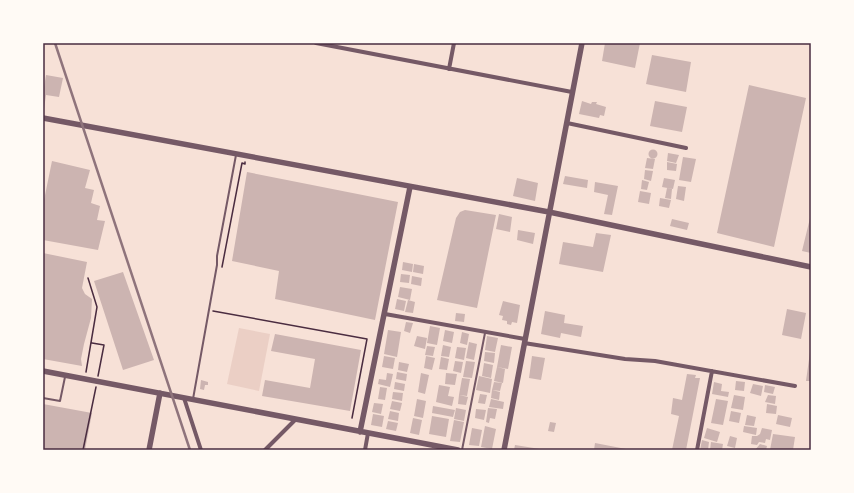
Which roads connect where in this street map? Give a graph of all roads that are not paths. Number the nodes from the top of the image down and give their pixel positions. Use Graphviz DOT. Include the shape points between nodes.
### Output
graph roads {
  1 [pos="316,43"];
  2 [pos="454,43"];
  3 [pos="582,43"];
  4 [pos="449,69"];
  5 [pos="572,92"];
  6 [pos="43,118"];
  7 [pos="566,122"];
  8 [pos="686,148"];
  9 [pos="236,154"];
  10 [pos="410,187"];
  11 [pos="549,212"];
  12 [pos="811,267"];
  13 [pos="385,314"];
  14 [pos="485,333"];
  15 [pos="524,341"];
  16 [pos="43,371"];
  17 [pos="712,371"];
  18 [pos="66,375"];
  19 [pos="795,386"];
  20 [pos="160,393"];
  21 [pos="43,398"];
  22 [pos="184,398"];
  23 [pos="193,400"];
  24 [pos="296,419"];
  25 [pos="360,432"];
  26 [pos="368,433"];
  27 [pos="150,450"];
  28 [pos="201,450"];
  29 [pos="266,450"];
  30 [pos="365,450"];
  31 [pos="458,450"];
  32 [pos="462,450"];
  33 [pos="504,450"];
  34 [pos="697,450"];
  1 -- 4 [label="street"];
  2 -- 4 [label="street"];
  3 -- 5 [label="street"];
  4 -- 5 [label="street"];
  5 -- 7 [label="street"];
  6 -- 9 [label="street"];
  7 -- 8 [label="street"];
  7 -- 11 [label="street"];
  9 -- 10 [label="street"];
  9 -- 23 [label="lane" via="216,256 217,266"];
  10 -- 11 [label="street"];
  10 -- 13 [label="street"];
  11 -- 12 [label="street"];
  11 -- 15 [label="street"];
  13 -- 14 [label="street"];
  13 -- 25 [label="street"];
  14 -- 15 [label="street"];
  14 -- 32 [label="lane"];
  15 -- 17 [label="street"];
  15 -- 33 [label="street"];
  16 -- 18 [label="street"];
  17 -- 19 [label="street"];
  17 -- 34 [label="street"];
  18 -- 20 [label="street"];
  18 -- 21 [label="lane" via="60,401"];
  20 -- 22 [label="street"];
  20 -- 27 [label="street"];
  22 -- 23 [label="street"];
  22 -- 28 [label="street"];
  23 -- 24 [label="street"];
  24 -- 25 [label="street"];
  24 -- 29 [label="street"];
  25 -- 26 [label="street"];
  26 -- 30 [label="street"];
  26 -- 31 [label="street"];
}
